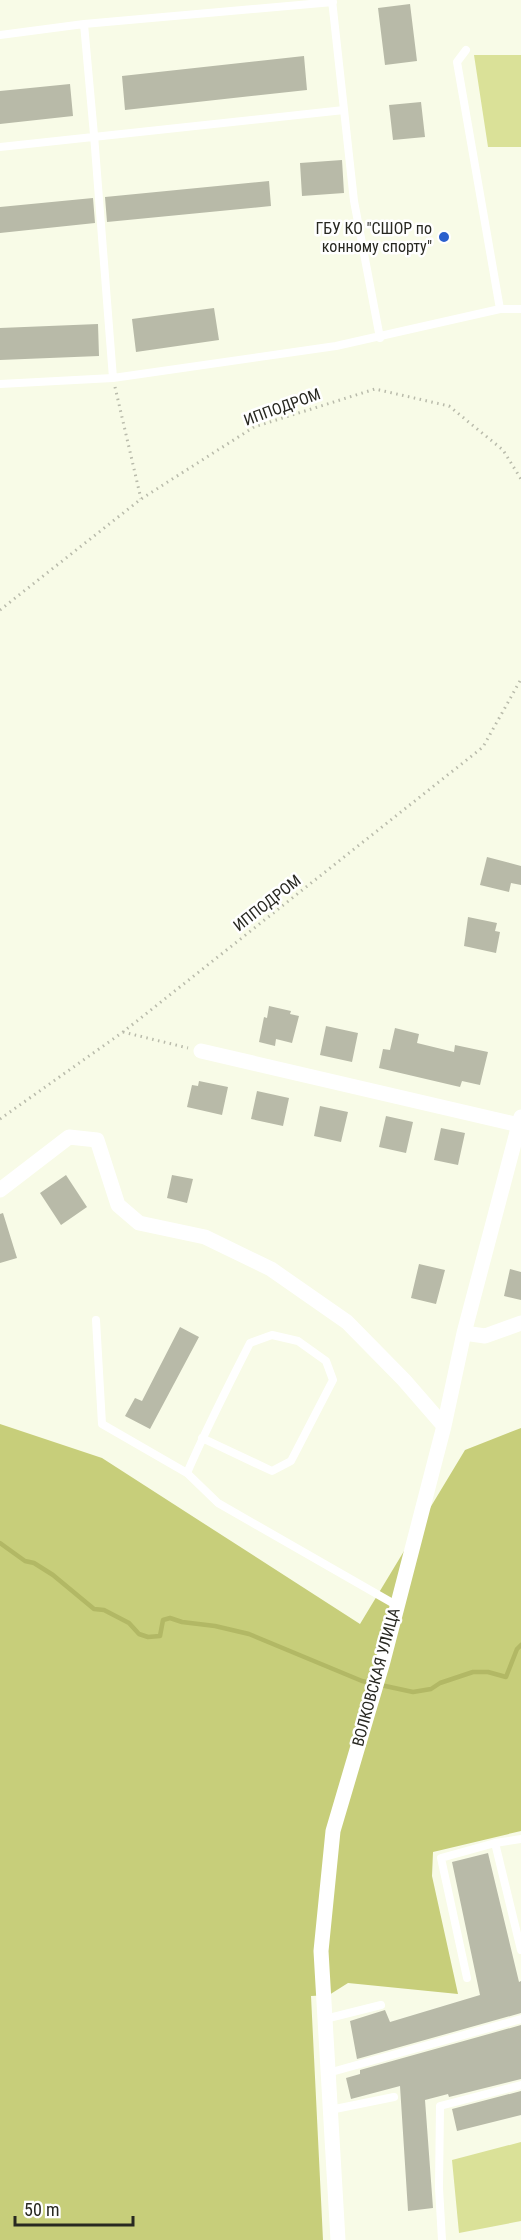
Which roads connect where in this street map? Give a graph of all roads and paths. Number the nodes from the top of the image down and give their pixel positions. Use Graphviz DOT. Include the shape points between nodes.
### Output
graph roads {
  1 [pos="332,1"];
  2 [pos="84,24"];
  3 [pos="0,35"];
  4 [pos="466,50"];
  5 [pos="344,110"];
  6 [pos="94,135"];
  7 [pos="0,147"];
  8 [pos="500,309"];
  9 [pos="521,309"];
  10 [pos="380,338"];
  11 [pos="113,378"];
  12 [pos="0,384"];
  13 [pos="521,479"];
  14 [pos="141,500"];
  15 [pos="0,610"];
  16 [pos="521,679"];
  17 [pos="123,1032"];
  18 [pos="201,1051"];
  19 [pos="0,1119"];
  20 [pos="520,1121"];
  21 [pos="0,1190"];
  22 [pos="96,1320"];
  23 [pos="521,1323"];
  24 [pos="464,1333"];
  25 [pos="444,1426"];
  26 [pos="202,1438"];
  27 [pos="187,1473"];
  28 [pos="396,1605"];
  29 [pos="521,1839"];
  30 [pos="495,1844"];
  31 [pos="521,1950"];
  32 [pos="467,1978"];
  33 [pos="381,2005"];
  34 [pos="325,2019"];
  35 [pos="521,2019"];
  36 [pos="328,2073"];
  37 [pos="521,2085"];
  38 [pos="394,2097"];
  39 [pos="330,2110"];
  40 [pos="338,2240"];
  41 [pos="442,2240"];
  1 -- 2 [label="lane"];
  1 -- 5 [label="lane"];
  2 -- 3 [label="lane"];
  2 -- 6 [label="lane"];
  4 -- 8 [label="lane" via="457,62"];
  5 -- 6 [label="lane"];
  5 -- 10 [label="lane" via="354,201"];
  6 -- 7 [label="lane"];
  6 -- 11 [label="lane"];
  8 -- 9 [label="lane"];
  8 -- 10 [label="lane"];
  10 -- 11 [label="lane"];
  11 -- 12 [label="lane"];
  11 -- 14 [label="path"];
  13 -- 14 [label="path, ИППОДРОМ" via="503,450 449,406 375,389 254,427"];
  14 -- 15 [label="path, ИППОДРОМ"];
  16 -- 17 [label="path, ИППОДРОМ" via="483,747"];
  17 -- 18 [label="path"];
  17 -- 19 [label="path, ИППОДРОМ"];
  18 -- 20 [label="street"];
  20 -- 24 [label="street, ВОЛКОВСКАЯ УЛИЦА"];
  21 -- 25 [label="street" via="69,1137 97,1140 118,1205 139,1224 205,1237 271,1269 347,1322"];
  22 -- 27 [label="lane" via="102,1424"];
  23 -- 24 [label="street" via="485,1336"];
  24 -- 25 [label="street, ВОЛКОВСКАЯ УЛИЦА"];
  25 -- 28 [label="street, ВОЛКОВСКАЯ УЛИЦА"];
  26 -- 26 [label="lane" via="250,1343 272,1335 298,1341 326,1361 333,1380 291,1461 272,1471"];
  26 -- 27 [label="lane"];
  27 -- 28 [label="lane" via="218,1503"];
  28 -- 34 [label="street, ВОЛКОВСКАЯ УЛИЦА" via="333,1831 321,1951"];
  29 -- 30 [label="lane"];
  30 -- 31 [label="lane"];
  30 -- 32 [label="lane" via="441,1858"];
  33 -- 34 [label="lane"];
  34 -- 36 [label="street, ВОЛКОВСКАЯ УЛИЦА"];
  35 -- 36 [label="lane"];
  36 -- 39 [label="street, ВОЛКОВСКАЯ УЛИЦА"];
  37 -- 41 [label="lane" via="440,2106"];
  38 -- 39 [label="lane"];
  39 -- 40 [label="street, ВОЛКОВСКАЯ УЛИЦА"];
}
